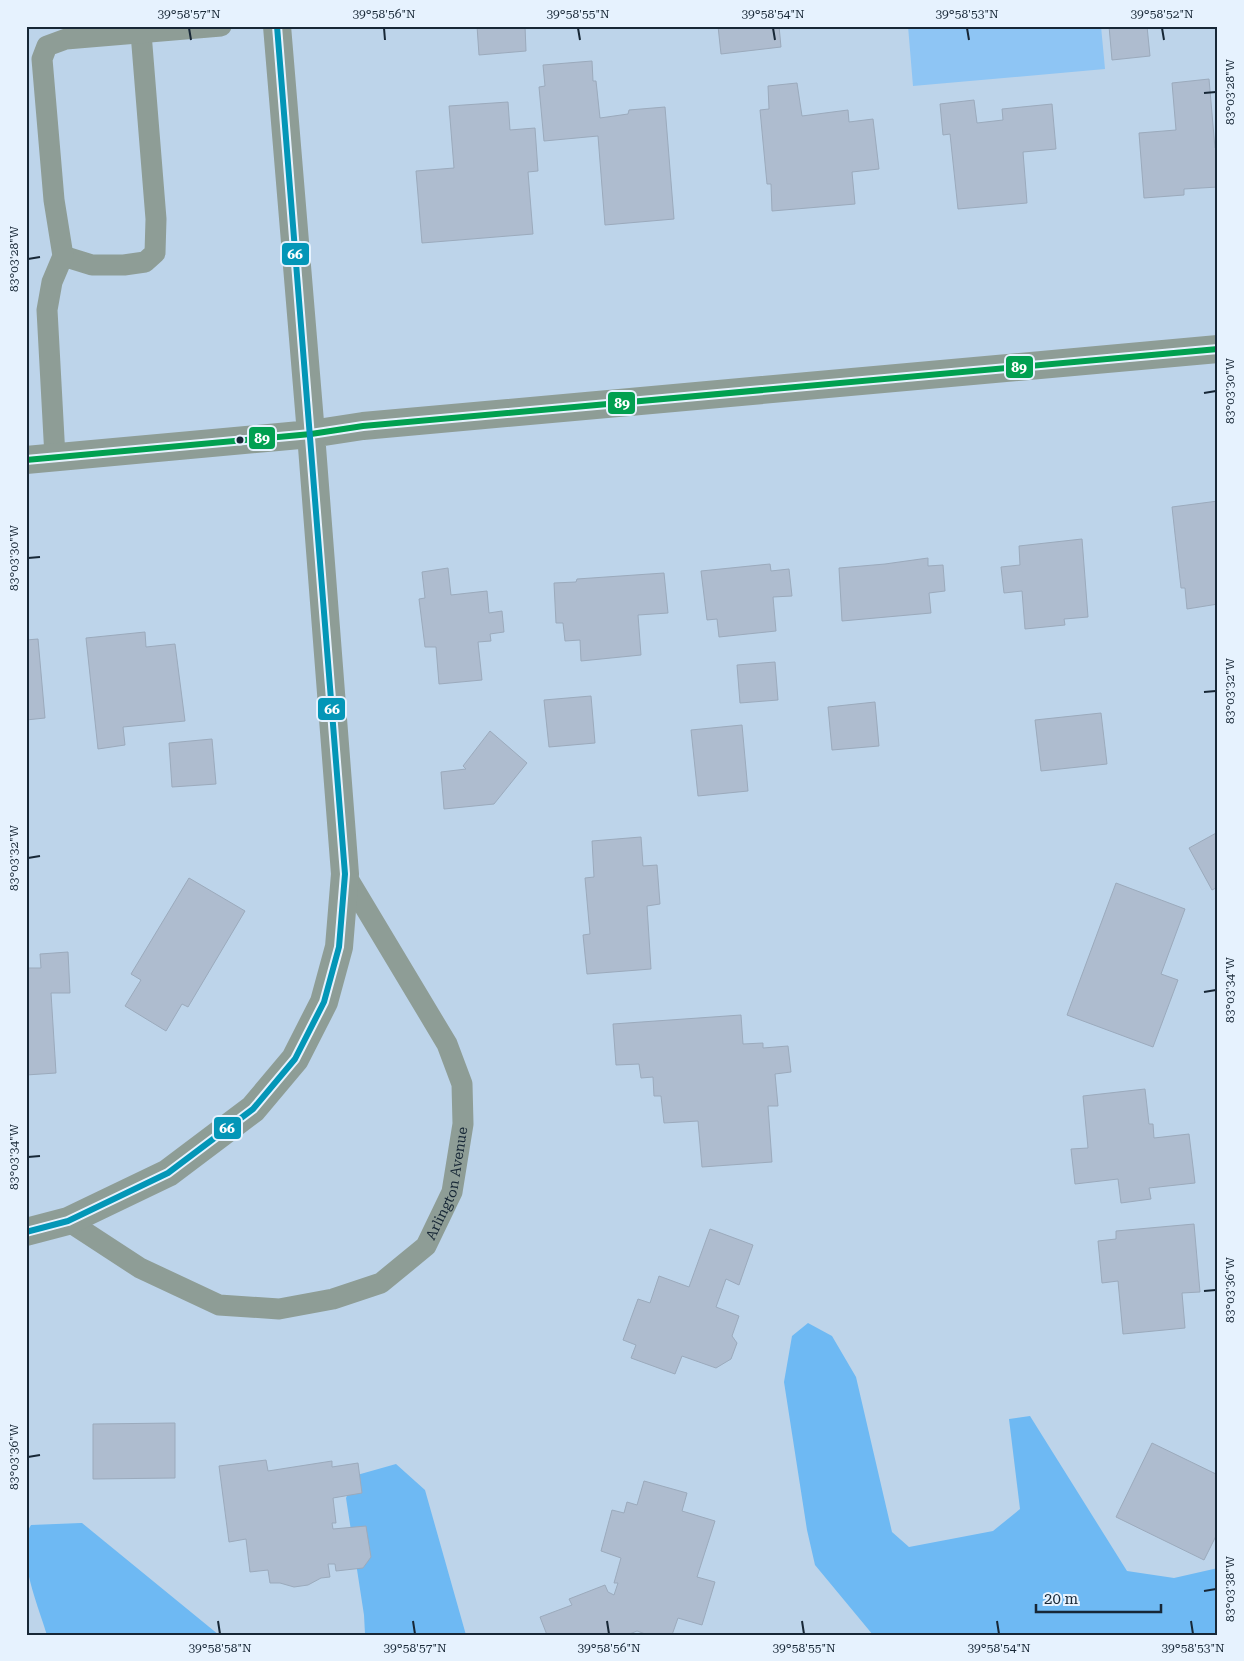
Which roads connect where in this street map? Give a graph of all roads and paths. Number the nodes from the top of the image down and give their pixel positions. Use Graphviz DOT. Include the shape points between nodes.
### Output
graph roads {
  1 [pos="221,26"];
  2 [pos="277,26"];
  3 [pos="140,33"];
  4 [pos="63,256"];
  5 [pos="1218,349"];
  6 [pos="311,434"];
  7 [pos="55,457"];
  8 [pos="26,460"];
  9 [pos="345,874"];
  10 [pos="68,1222"];
  11 [pos="26,1232"];
  1 -- 3 [label="lane"];
  2 -- 6 [label="street, Arlington Avenue"];
  3 -- 4 [label="lane" via="66,39 47,46 42,59 54,200"];
  3 -- 4 [label="lane" via="156,219 155,253 145,262 124,265 92,266"];
  4 -- 7 [label="lane" via="52,282 47,310"];
  5 -- 6 [label="street" via="363,426"];
  6 -- 7 [label="street"];
  6 -- 9 [label="street, Arlington Avenue"];
  7 -- 8 [label="street"];
  9 -- 10 [label="street, Arlington Avenue" via="339,947 324,1002 295,1059 253,1109 168,1174"];
  9 -- 10 [label="lane, Arlington Avenue" via="447,1044 462,1084 463,1124 452,1192 426,1246 381,1282 332,1299 279,1309 219,1305 140,1268"];
  10 -- 11 [label="street, Arlington Avenue"];
}
